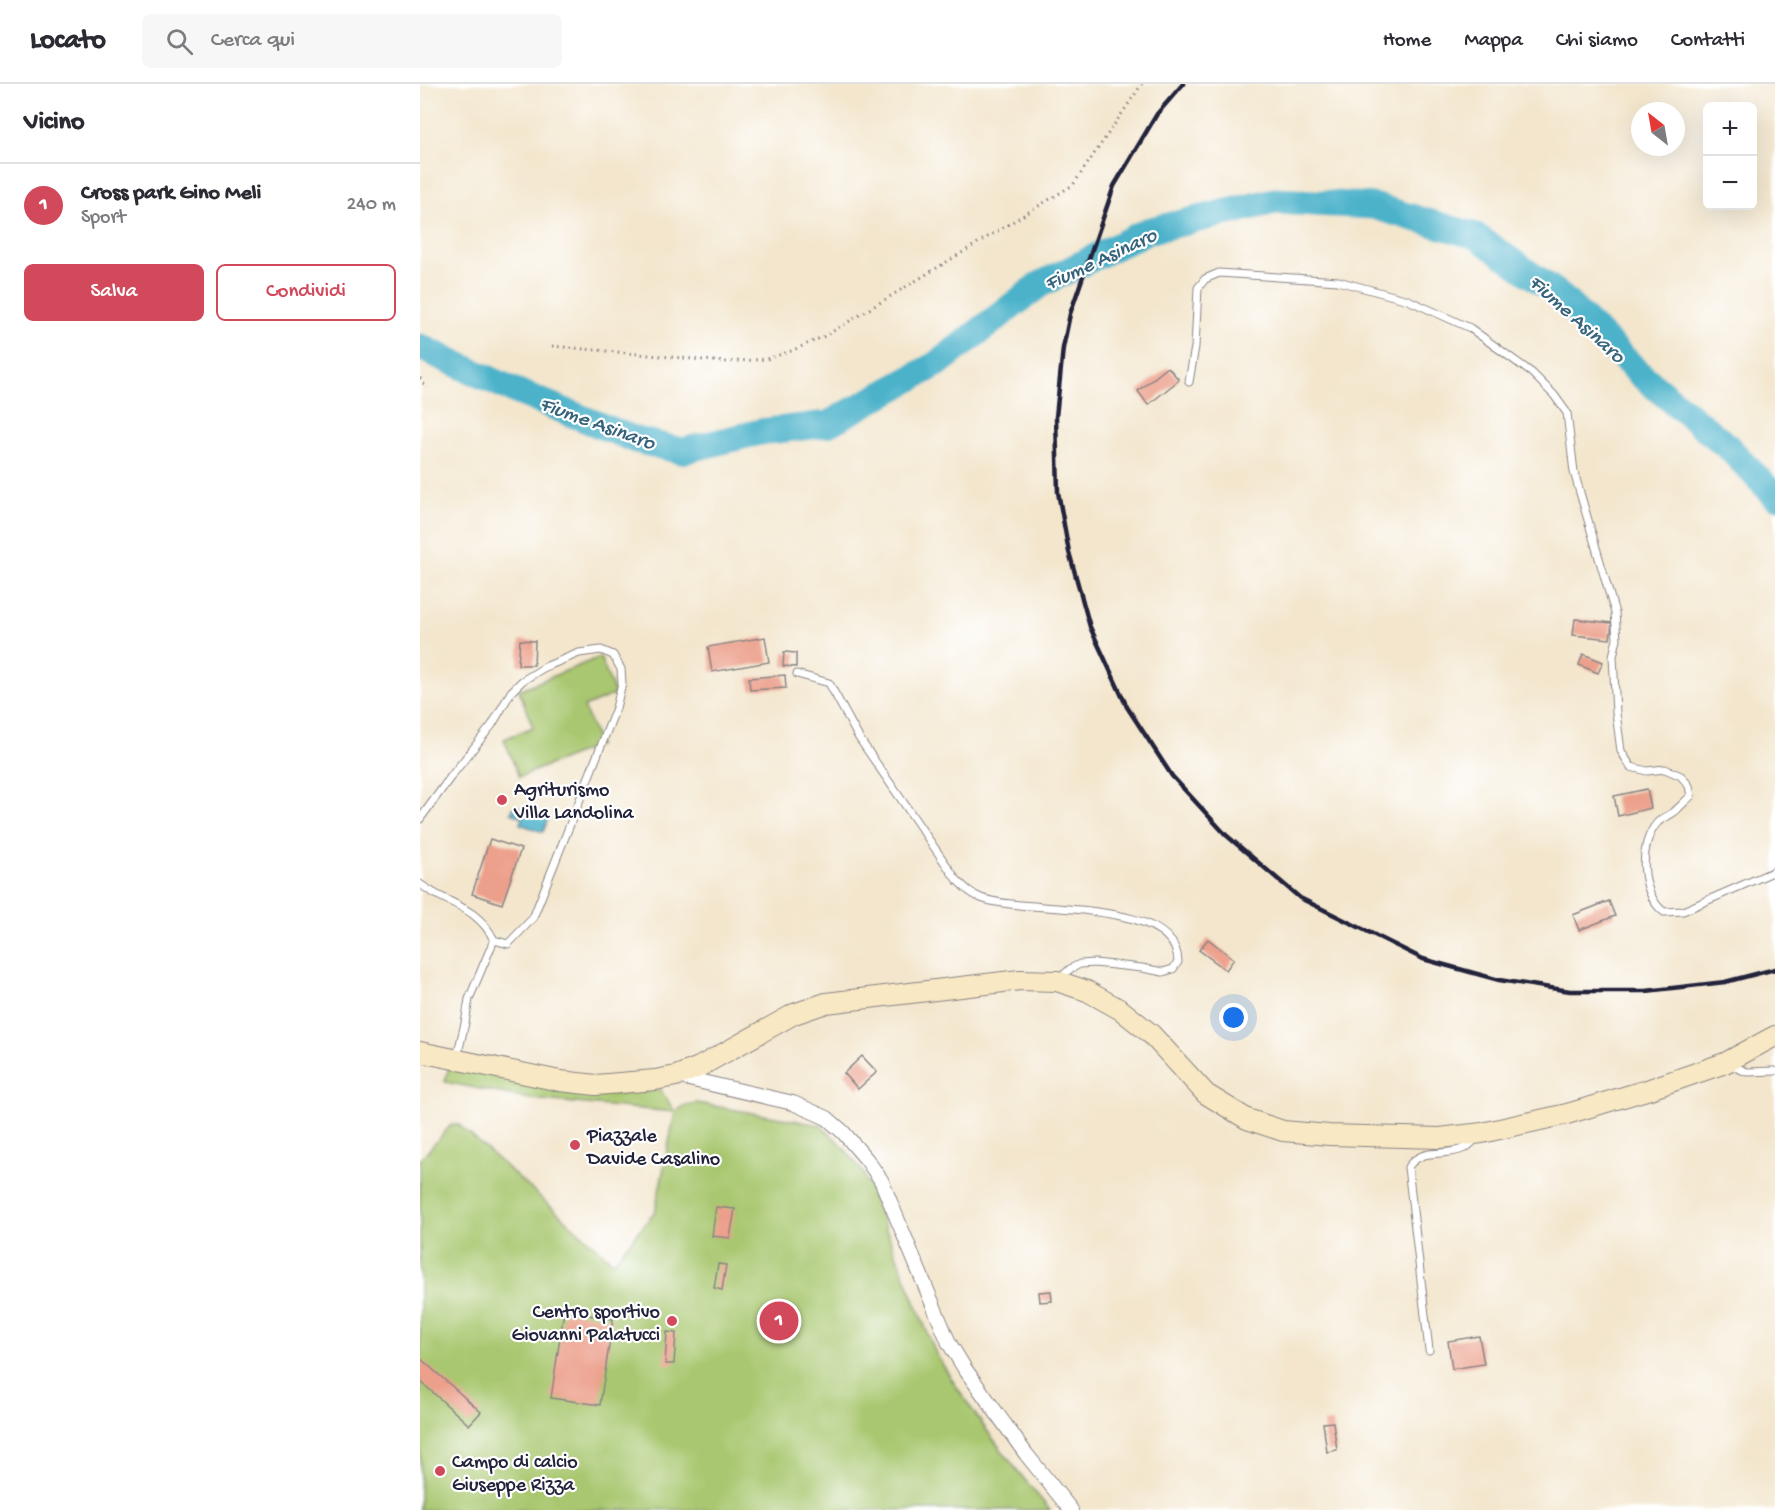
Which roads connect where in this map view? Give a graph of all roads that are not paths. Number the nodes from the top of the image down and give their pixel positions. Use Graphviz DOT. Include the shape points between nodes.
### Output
graph roads {
  1 [pos="1189,382"];
  2 [pos="797,674"];
  3 [pos="420,819"];
  4 [pos="1775,871"];
  5 [pos="420,884"];
  6 [pos="495,940"];
  7 [pos="1057,981"];
  8 [pos="1775,1036"];
  9 [pos="420,1052"];
  10 [pos="456,1059"];
  11 [pos="1725,1063"];
  12 [pos="1775,1071"];
  13 [pos="676,1077"];
  14 [pos="1482,1133"];
  15 [pos="1429,1350"];
  16 [pos="1071,1510"];
  1 -- 4 [label="lane" via="1198,288 1205,279 1219,273 1338,281 1408,300 1470,328 1532,372 1567,413 1574,471 1616,612 1613,656 1621,751 1631,767 1647,771 1665,769 1681,776 1689,786 1691,796 1658,821 1648,837 1644,856 1648,890 1655,906 1664,912 1683,911"];
  2 -- 7 [label="lane" via="829,683 859,738 968,891 982,899 1015,905 1099,911 1131,918 1157,930 1172,942 1178,954 1173,969 1163,972 1080,964"];
  3 -- 6 [label="lane" via="522,681 579,653 602,650 613,655 621,669 622,683 616,708 533,918 508,944"];
  5 -- 6 [label="lane" via="479,918"];
  6 -- 10 [label="lane" via="469,999"];
  7 -- 13 [label="main road" via="1020,980 826,1003 794,1014"];
  7 -- 14 [label="main road" via="1087,991 1121,1010 1151,1034 1206,1094 1247,1119 1283,1131 1329,1135 1440,1138"];
  8 -- 11 [label="main road"];
  9 -- 10 [label="main road"];
  10 -- 13 [label="main road" via="596,1085"];
  11 -- 12 [label="lane" via="1747,1072"];
  11 -- 14 [label="main road" via="1567,1114"];
  13 -- 16 [label="street" via="793,1103 827,1118 843,1132 881,1180 949,1343 1026,1454"];
  14 -- 15 [label="lane" via="1465,1148 1423,1154 1408,1167"];
}
